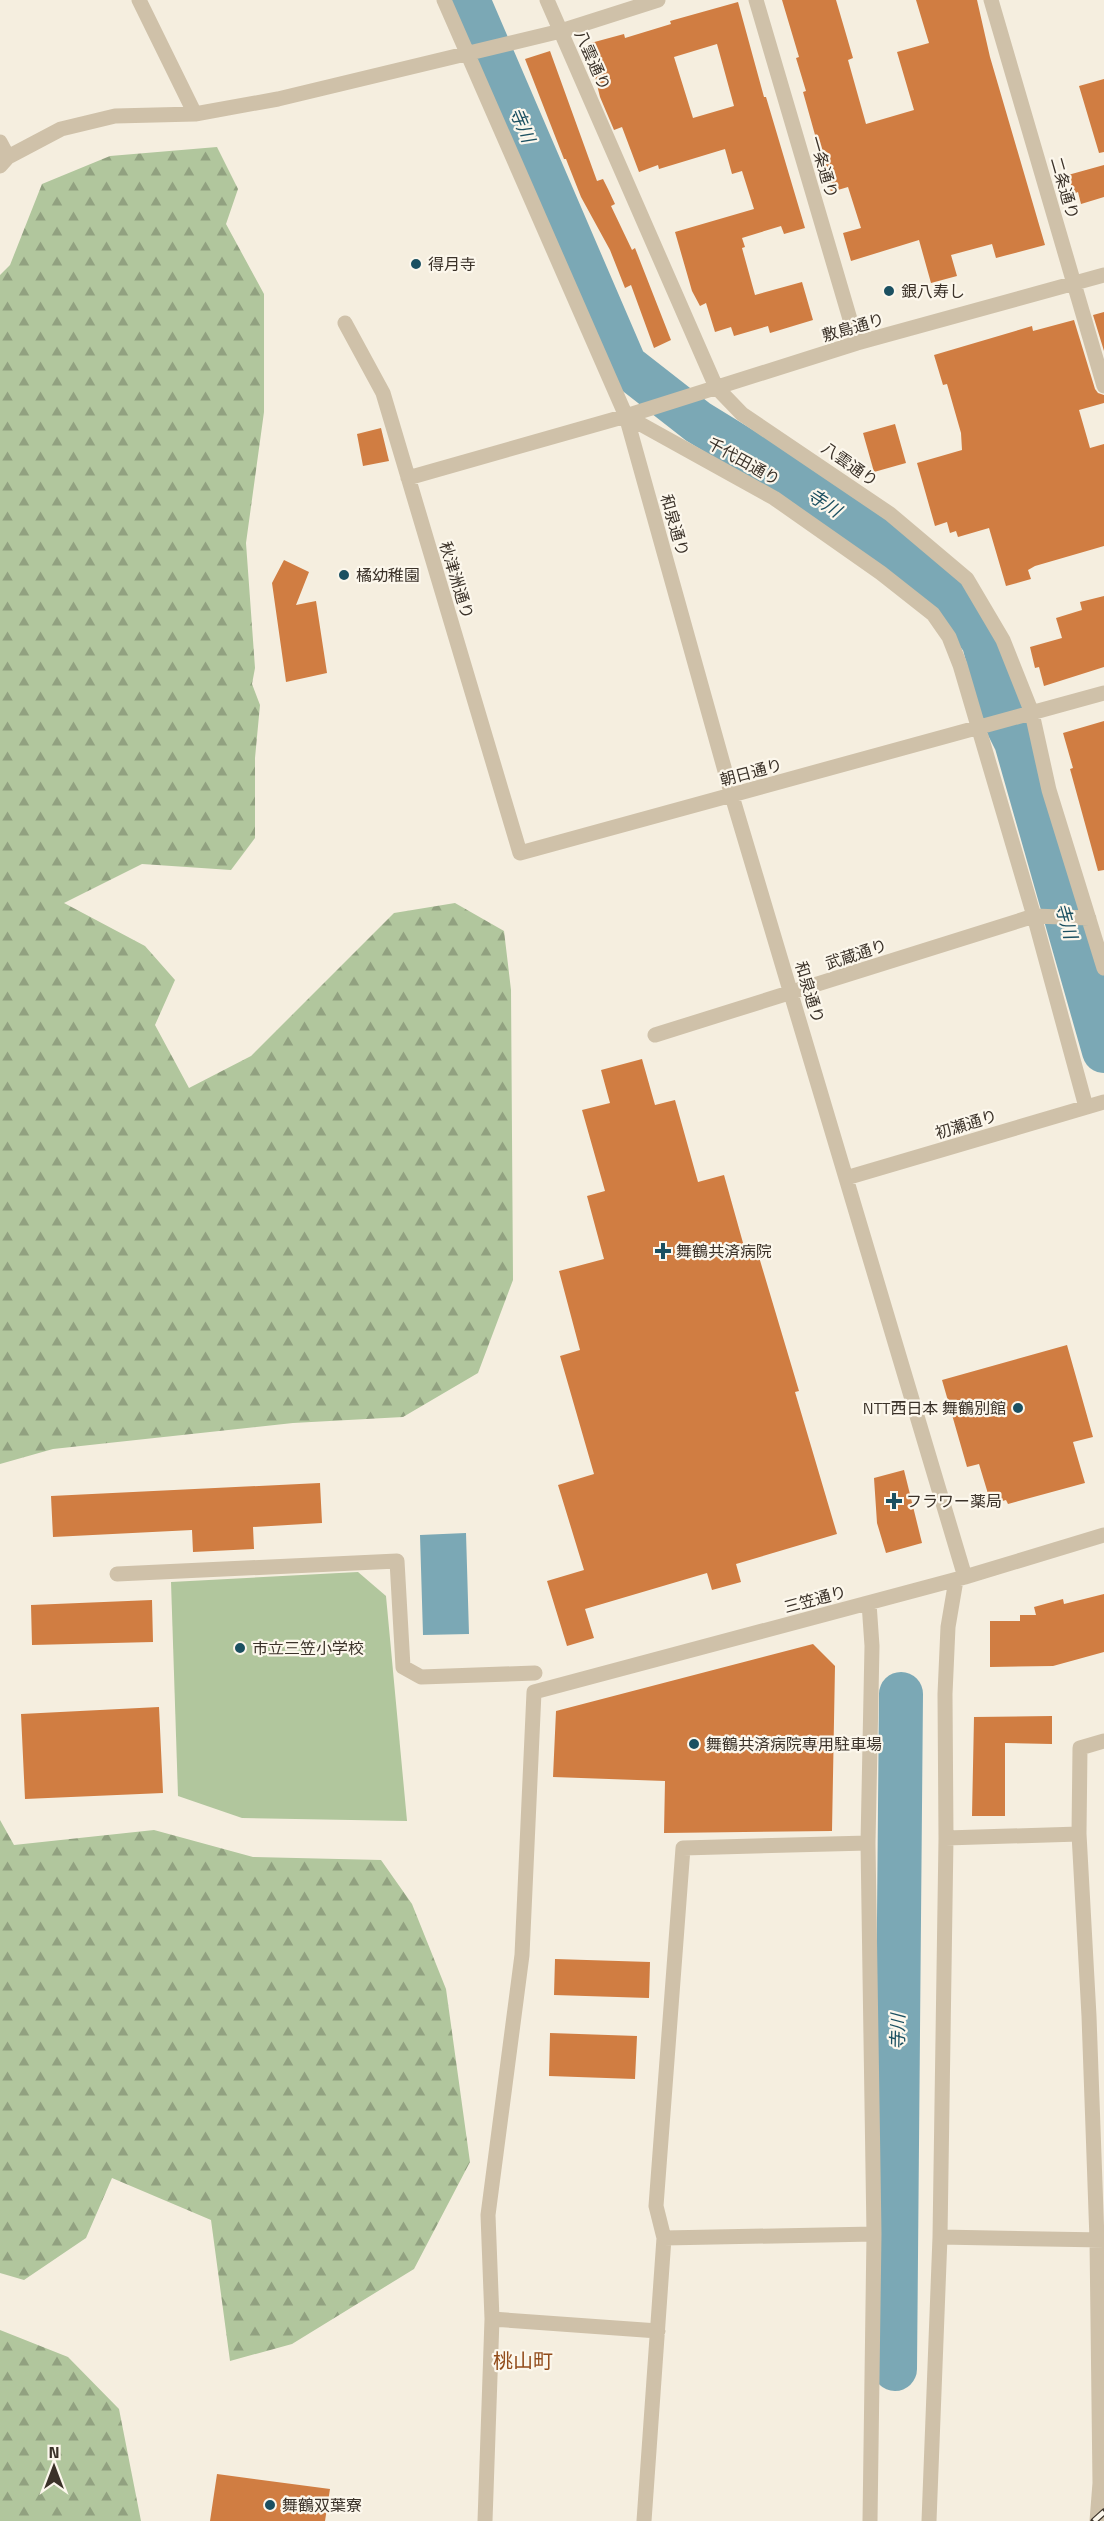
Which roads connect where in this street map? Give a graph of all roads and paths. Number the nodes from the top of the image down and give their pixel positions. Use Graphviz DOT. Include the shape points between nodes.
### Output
graph roads {
  1 [pos="139,0"];
  2 [pos="444,0"];
  3 [pos="547,0"];
  4 [pos="658,0"];
  5 [pos="756,0"];
  6 [pos="991,0"];
  7 [pos="561,31"];
  8 [pos="468,53"];
  9 [pos="195,114"];
  10 [pos="0,142"];
  11 [pos="4,162"];
  12 [pos="1104,275"];
  13 [pos="1074,283"];
  14 [pos="345,323"];
  15 [pos="857,343"];
  16 [pos="1104,386"];
  17 [pos="716,387"];
  18 [pos="626,416"];
  19 [pos="408,478"];
  20 [pos="1104,693"];
  21 [pos="1027,714"];
  22 [pos="985,726"];
  23 [pos="732,796"];
  24 [pos="520,853"];
  25 [pos="1040,916"];
  26 [pos="1083,918"];
  27 [pos="1104,968"];
  28 [pos="792,993"];
  29 [pos="655,1035"];
  30 [pos="1096,1104"];
  31 [pos="846,1178"];
  32 [pos="1104,1535"];
  33 [pos="117,1574"];
  34 [pos="960,1578"];
  35 [pos="869,1603"];
  36 [pos="535,1673"];
  37 [pos="1104,1741"];
  38 [pos="1079,1834"];
  39 [pos="946,1838"];
  40 [pos="868,1843"];
  41 [pos="874,2234"];
  42 [pos="940,2237"];
  43 [pos="664,2238"];
  44 [pos="1101,2240"];
  45 [pos="492,2319"];
  46 [pos="658,2331"];
  47 [pos="485,2521"];
  48 [pos="644,2521"];
  49 [pos="870,2521"];
  50 [pos="929,2521"];
  51 [pos="1097,2521"];
  1 -- 9 [label="street"];
  2 -- 8 [label="street"];
  3 -- 7 [label="street, 八雲通り"];
  4 -- 7 [label="street"];
  5 -- 15 [label="street, 一条通り"];
  6 -- 13 [label="street, 二条通り"];
  7 -- 8 [label="street"];
  7 -- 17 [label="street, 八雲通り"];
  8 -- 9 [label="street" via="288,97"];
  8 -- 18 [label="street"];
  9 -- 11 [label="street" via="115,116 62,129"];
  10 -- 11 [label="street"];
  12 -- 13 [label="street, 敷島通り"];
  13 -- 15 [label="street, 敷島通り"];
  13 -- 16 [label="street, 二条通り"];
  14 -- 19 [label="street, 秋津洲通り" via="383,393"];
  15 -- 17 [label="street, 敷島通り"];
  17 -- 18 [label="street, 敷島通り"];
  17 -- 21 [label="street, 八雲通り" via="742,414 890,514 968,579 1004,640"];
  18 -- 19 [label="street, 敷島通り"];
  18 -- 22 [label="street, 千代田通り" via="774,498 933,614 949,637"];
  18 -- 23 [label="street, 和泉通り"];
  19 -- 24 [label="street, 秋津洲通り"];
  20 -- 21 [label="street"];
  21 -- 22 [label="street, 朝日通り"];
  21 -- 26 [label="street, 八雲通り"];
  22 -- 23 [label="street, 朝日通り"];
  22 -- 25 [label="street, 千代田通り"];
  23 -- 24 [label="street, 朝日通り"];
  23 -- 28 [label="street, 和泉通り"];
  25 -- 26 [label="street, 武蔵通り"];
  25 -- 28 [label="street, 武蔵通り"];
  25 -- 30 [label="street, 千代田通り"];
  26 -- 27 [label="street, 八雲通り"];
  28 -- 29 [label="street, 武蔵通り"];
  28 -- 31 [label="street, 和泉通り"];
  30 -- 31 [label="street, 初瀬通り"];
  31 -- 34 [label="street, 和泉通り"];
  32 -- 34 [label="street, 三笠通り"];
  33 -- 36 [label="street" via="398,1561 403,1667 421,1677"];
  34 -- 35 [label="street, 三笠通り"];
  34 -- 39 [label="street" via="948,1627"];
  35 -- 40 [label="street" via="872,1646"];
  35 -- 45 [label="street, 三笠通り" via="534,1692 522,1955 488,2215"];
  37 -- 38 [label="street" via="1080,1748"];
  38 -- 39 [label="street"];
  38 -- 44 [label="street"];
  39 -- 42 [label="street"];
  40 -- 41 [label="street"];
  40 -- 43 [label="street" via="683,1848 656,2206"];
  41 -- 43 [label="street"];
  41 -- 49 [label="street"];
  42 -- 44 [label="street"];
  42 -- 50 [label="street"];
  43 -- 46 [label="street"];
  44 -- 51 [label="street"];
  45 -- 46 [label="street"];
  45 -- 47 [label="street"];
  46 -- 48 [label="street"];
}
